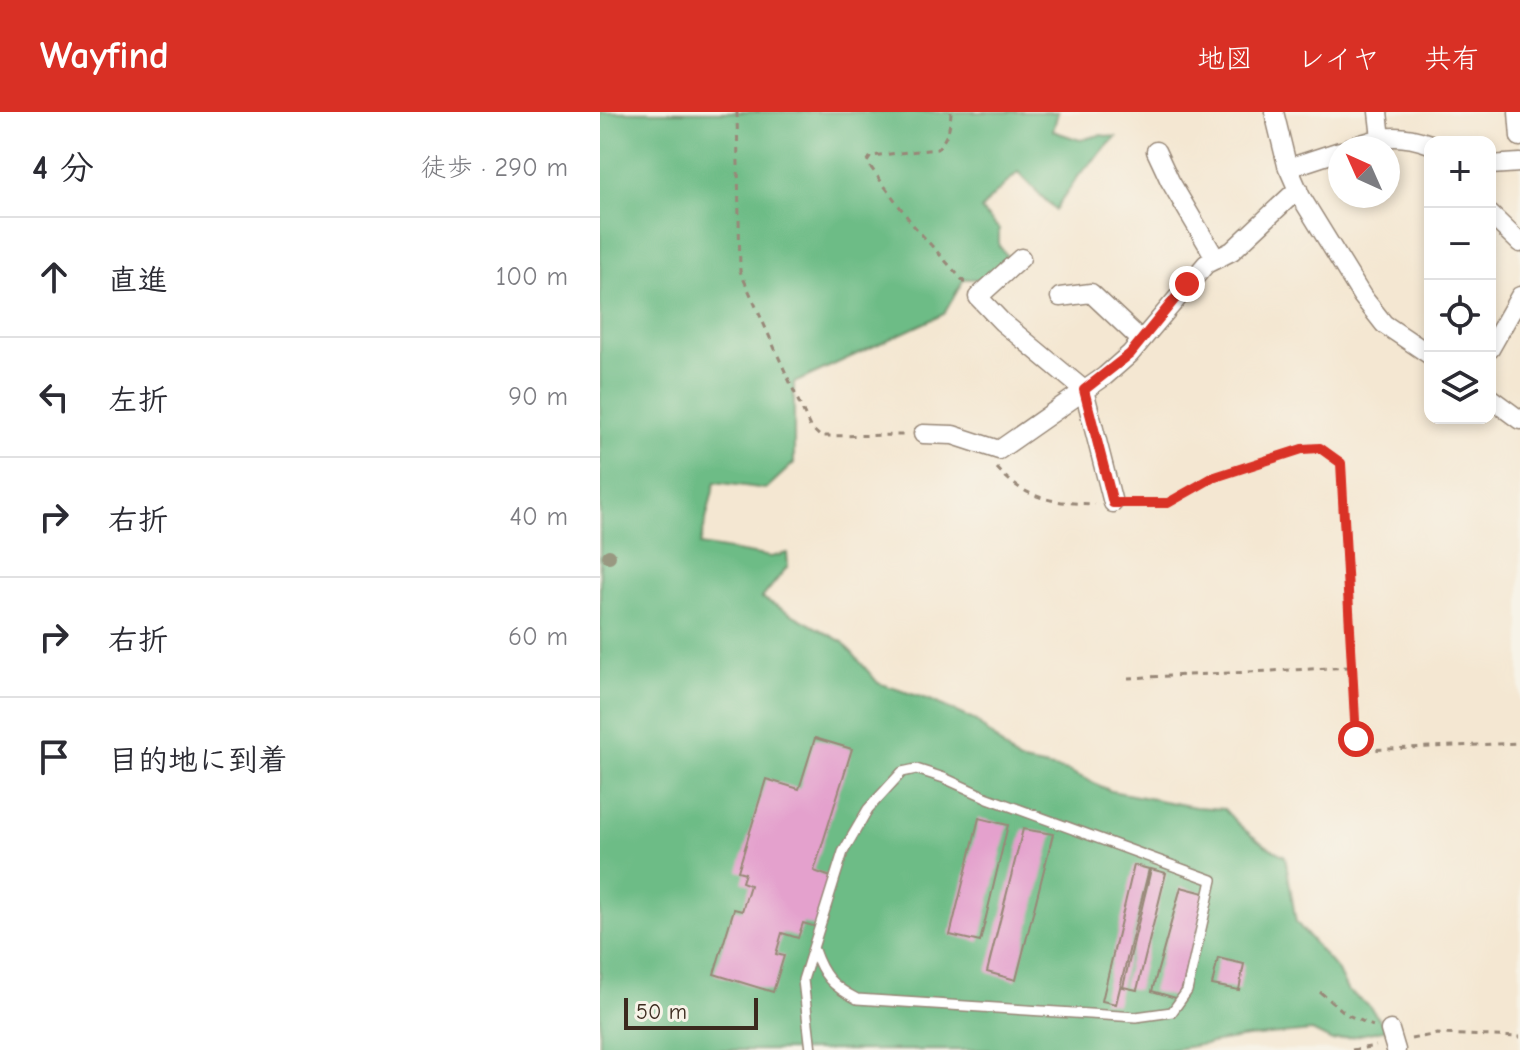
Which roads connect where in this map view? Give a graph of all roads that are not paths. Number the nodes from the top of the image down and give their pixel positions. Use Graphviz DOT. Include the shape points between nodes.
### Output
graph roads {
  1 [pos="1273,112"];
  2 [pos="1378,112"];
  3 [pos="1518,112"];
  4 [pos="1381,136"];
  5 [pos="1520,137"];
  6 [pos="1400,138"];
  7 [pos="1424,142"];
  8 [pos="1156,151"];
  9 [pos="1328,155"];
  10 [pos="1520,163"];
  11 [pos="1496,165"];
  12 [pos="1288,168"];
  13 [pos="1298,189"];
  14 [pos="1496,220"];
  15 [pos="1520,243"];
  16 [pos="1021,258"];
  17 [pos="1216,259"];
  18 [pos="1520,296"];
  19 [pos="1060,297"];
  20 [pos="1496,338"];
  21 [pos="1141,340"];
  22 [pos="1426,352"];
  23 [pos="1084,390"];
  24 [pos="1496,402"];
  25 [pos="1520,420"];
  26 [pos="923,434"];
  27 [pos="1113,503"];
  28 [pos="814,950"];
  29 [pos="811,1050"];
  1 -- 12 [label="street"];
  2 -- 4 [label="street"];
  3 -- 5 [label="street"];
  6 -- 7 [label="street"];
  8 -- 17 [label="street"];
  9 -- 12 [label="street"];
  10 -- 11 [label="street"];
  12 -- 13 [label="street"];
  13 -- 17 [label="street" via="1232,251"];
  13 -- 22 [label="street" via="1362,296 1384,324"];
  14 -- 15 [label="street"];
  16 -- 23 [label="street" via="978,297"];
  17 -- 21 [label="street"];
  18 -- 20 [label="street"];
  19 -- 21 [label="street" via="1091,293"];
  21 -- 23 [label="street"];
  23 -- 26 [label="street" via="999,450 953,435"];
  23 -- 27 [label="street"];
  24 -- 25 [label="street"];
  28 -- 28 [label="lane" via="843,852 858,825 902,772 916,769 1212,880 1187,991 1172,1012 1136,1017 857,999 834,987"];
  28 -- 29 [label="lane" via="803,980"];
}
